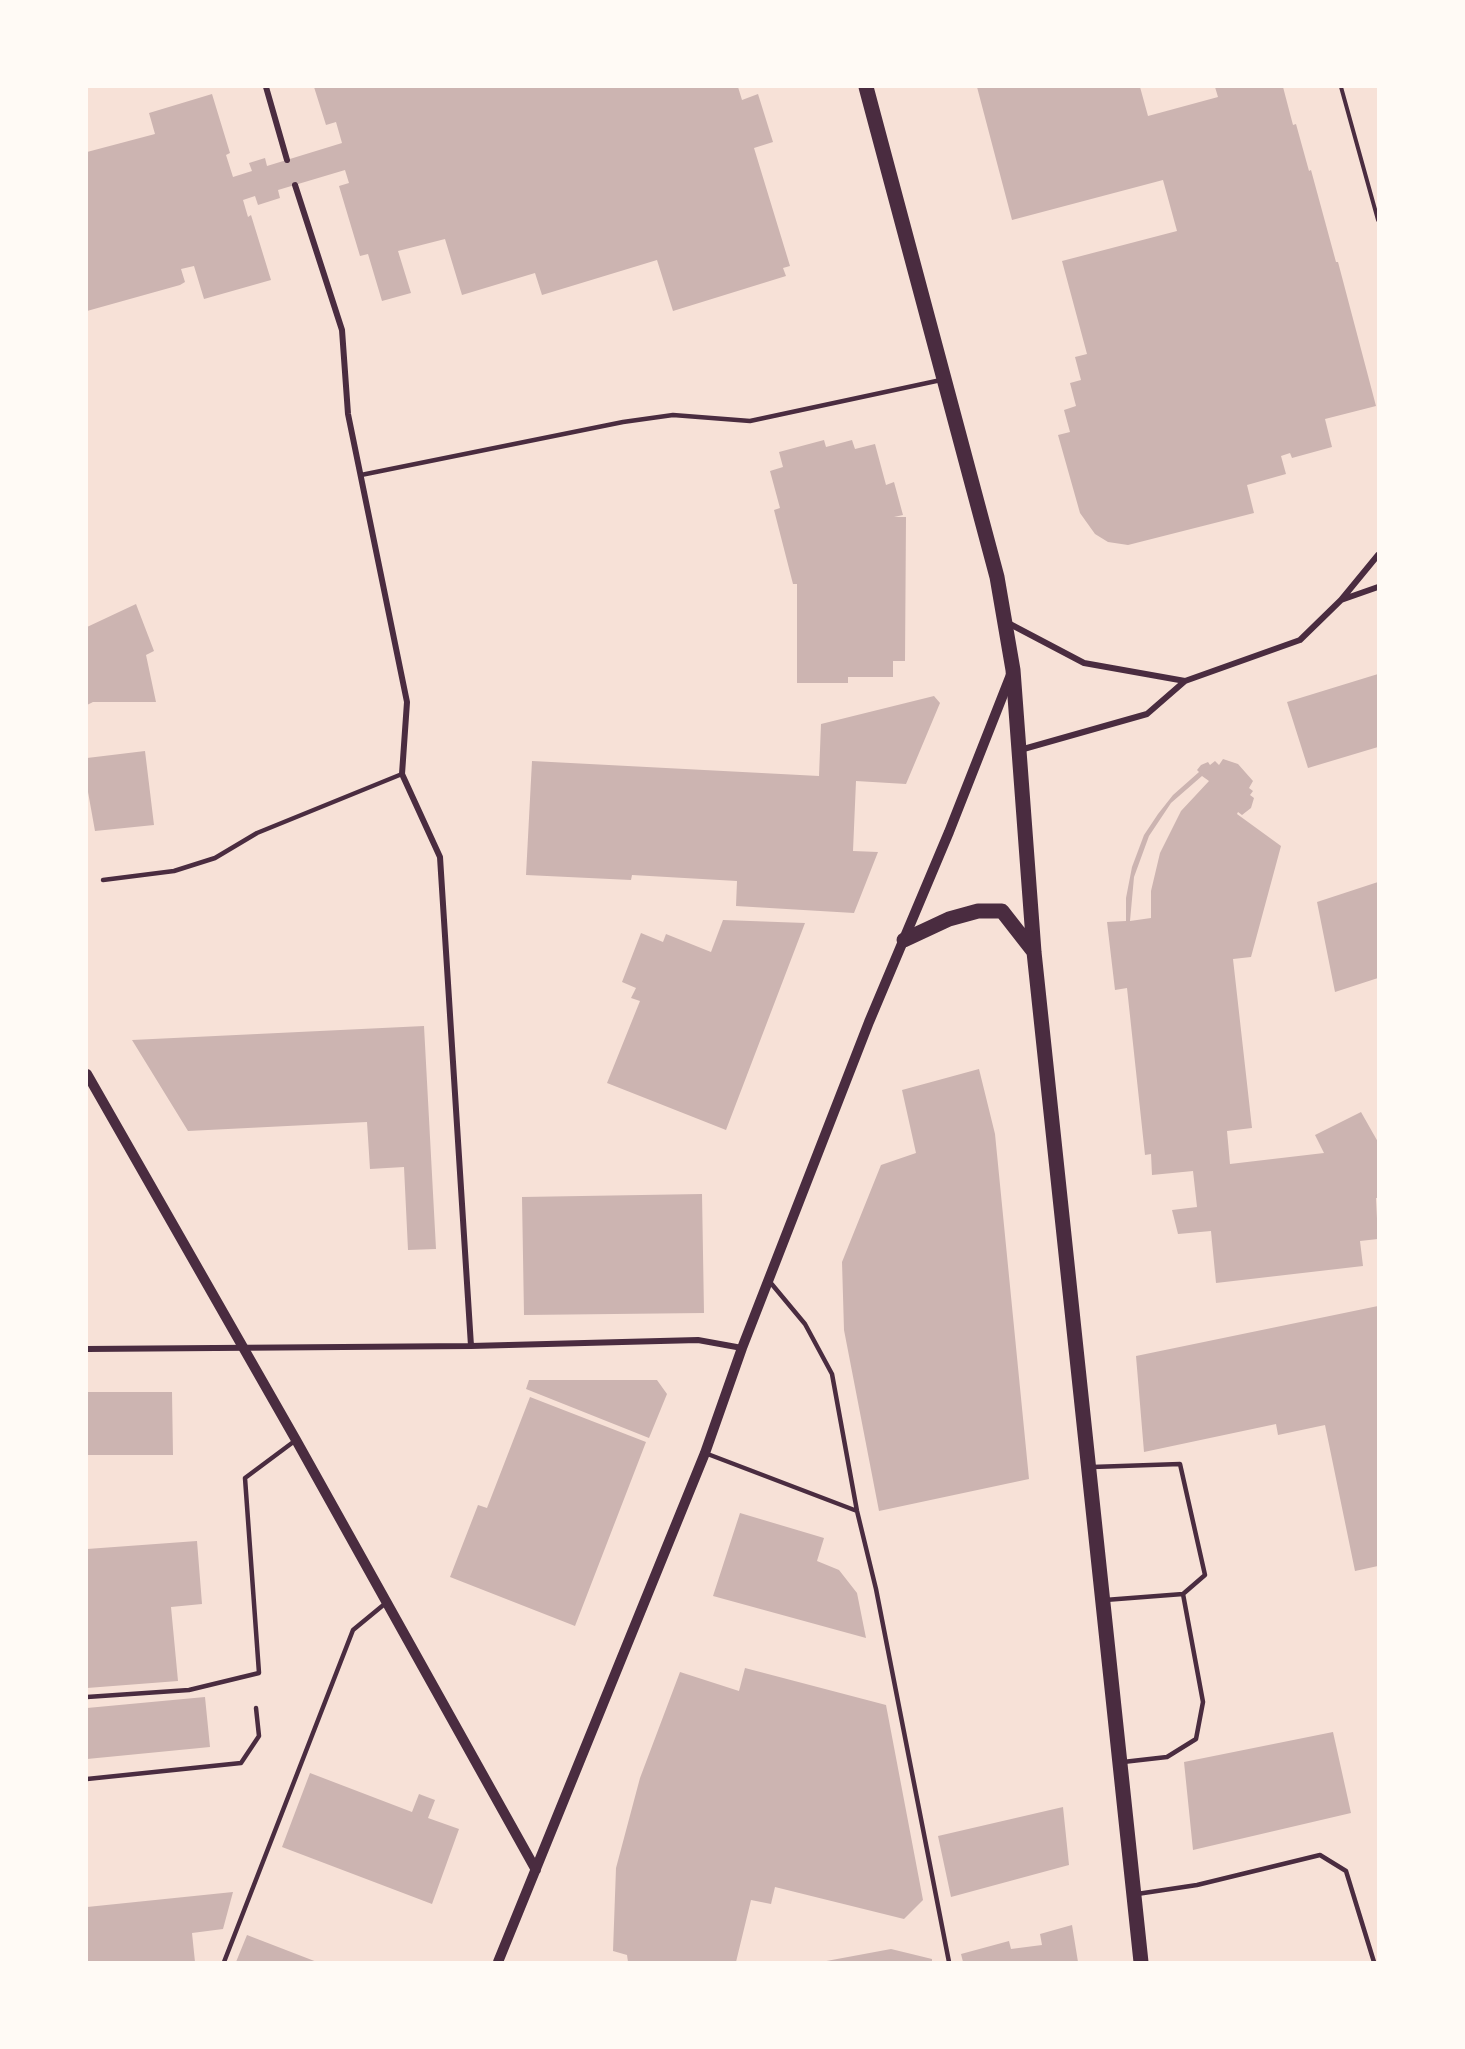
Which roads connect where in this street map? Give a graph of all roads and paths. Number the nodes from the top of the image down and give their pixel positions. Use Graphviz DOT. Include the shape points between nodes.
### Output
graph roads {
  1 [pos="266,87"];
  2 [pos="866,87"];
  3 [pos="1341,87"];
  4 [pos="287,160"];
  5 [pos="295,185"];
  6 [pos="1378,220"];
  7 [pos="944,379"];
  8 [pos="361,475"];
  9 [pos="1378,555"];
  10 [pos="1378,587"];
  11 [pos="1341,600"];
  12 [pos="1005,621"];
  13 [pos="1013,670"];
  14 [pos="1185,681"];
  15 [pos="1020,750"];
  16 [pos="402,774"];
  17 [pos="103,880"];
  18 [pos="904,940"];
  19 [pos="1034,952"];
  20 [pos="87,1074"];
  21 [pos="770,1281"];
  22 [pos="471,1346"];
  23 [pos="244,1348"];
  24 [pos="742,1348"];
  25 [pos="87,1349"];
  26 [pos="296,1440"];
  27 [pos="705,1453"];
  28 [pos="1089,1467"];
  29 [pos="857,1511"];
  30 [pos="1184,1594"];
  31 [pos="1103,1600"];
  32 [pos="387,1602"];
  33 [pos="87,1697"];
  34 [pos="256,1708"];
  35 [pos="1120,1763"];
  36 [pos="87,1779"];
  37 [pos="536,1870"];
  38 [pos="1133,1894"];
  39 [pos="224,1962"];
  40 [pos="498,1962"];
  41 [pos="949,1962"];
  42 [pos="1141,1962"];
  43 [pos="1374,1962"];
  1 -- 4 [label="street"];
  2 -- 7 [label="main road"];
  3 -- 6 [label="path"];
  5 -- 8 [label="street" via="342,330 348,414"];
  7 -- 8 [label="lane" via="750,421 673,415 622,422"];
  7 -- 12 [label="main road"];
  8 -- 16 [label="street" via="407,702"];
  9 -- 11 [label="street"];
  10 -- 11 [label="street"];
  11 -- 14 [label="street" via="1300,640"];
  12 -- 13 [label="main road"];
  12 -- 14 [label="street" via="1084,663"];
  13 -- 15 [label="main road"];
  13 -- 18 [label="street"];
  14 -- 15 [label="street" via="1147,714"];
  15 -- 19 [label="main road"];
  16 -- 17 [label="lane" via="257,833 215,858 174,871"];
  16 -- 22 [label="street" via="440,857"];
  18 -- 19 [label="main road" via="949,919 978,911 1002,911"];
  18 -- 21 [label="street"];
  19 -- 28 [label="main road"];
  20 -- 23 [label="street"];
  21 -- 24 [label="street"];
  21 -- 29 [label="lane" via="805,1324 832,1374"];
  22 -- 23 [label="street"];
  22 -- 24 [label="street" via="698,1340"];
  23 -- 25 [label="street"];
  23 -- 26 [label="street"];
  24 -- 27 [label="street"];
  26 -- 32 [label="street"];
  26 -- 33 [label="lane" via="245,1478 259,1673 189,1690"];
  27 -- 29 [label="lane"];
  27 -- 37 [label="street"];
  28 -- 30 [label="lane" via="1180,1464 1205,1575"];
  28 -- 31 [label="main road"];
  29 -- 41 [label="lane" via="876,1589"];
  30 -- 31 [label="lane"];
  30 -- 35 [label="lane" via="1203,1701 1196,1739 1167,1756"];
  31 -- 35 [label="main road"];
  32 -- 37 [label="street"];
  32 -- 39 [label="lane" via="353,1630"];
  34 -- 36 [label="lane" via="259,1736 241,1763"];
  35 -- 38 [label="main road"];
  37 -- 40 [label="street"];
  38 -- 42 [label="main road"];
  38 -- 43 [label="lane" via="1197,1885 1320,1855 1346,1871"];
}
